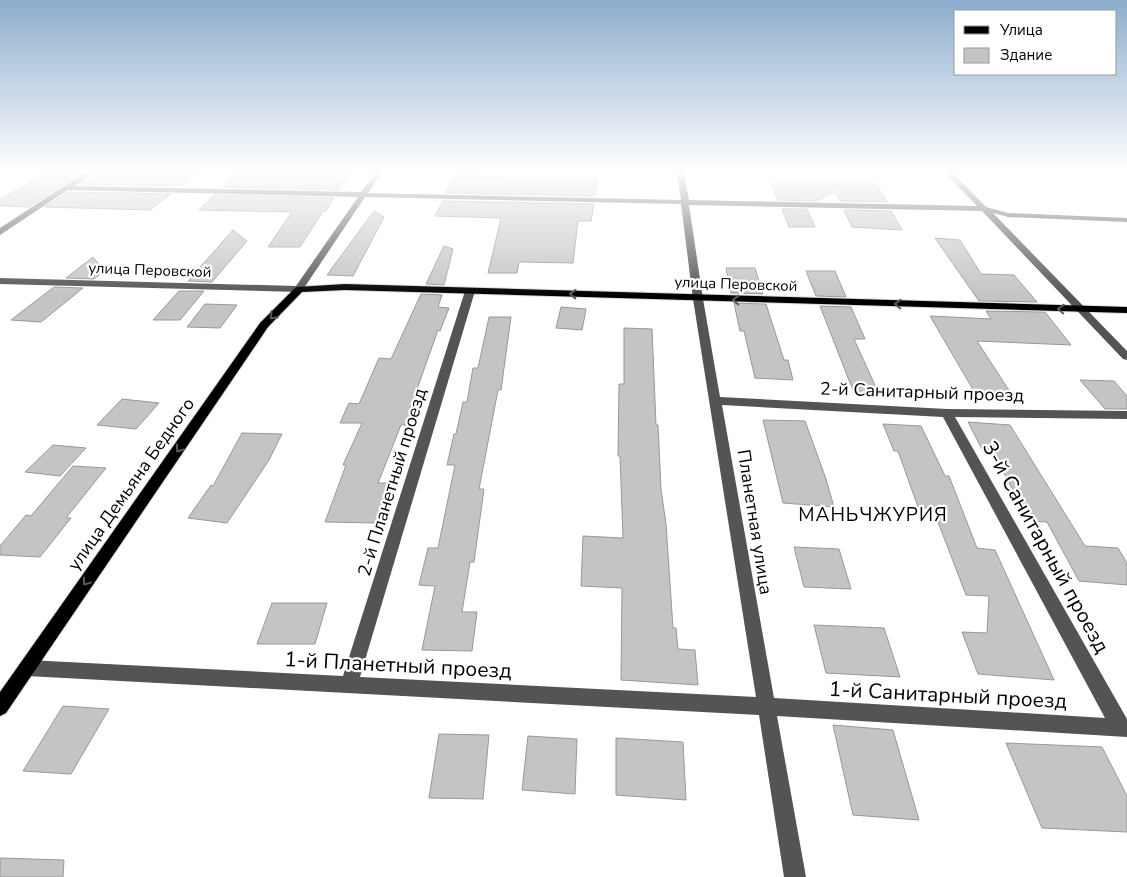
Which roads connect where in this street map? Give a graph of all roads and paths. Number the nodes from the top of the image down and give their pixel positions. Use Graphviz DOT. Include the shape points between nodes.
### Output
graph roads {
  1 [pos="28,214"];
  2 [pos="350,214"];
  3 [pos="687,214"];
  4 [pos="990,214"];
  5 [pos="1004,214"];
  6 [pos="1127,220"];
  7 [pos="0,232"];
  8 [pos="0,280"];
  9 [pos="299,289"];
  10 [pos="470,291"];
  11 [pos="698,298"];
  12 [pos="1082,309"];
  13 [pos="1127,310"];
  14 [pos="1127,357"];
  15 [pos="715,401"];
  16 [pos="947,413"];
  17 [pos="1127,414"];
  18 [pos="27,668"];
  19 [pos="349,685"];
  20 [pos="766,706"];
  21 [pos="0,707"];
  22 [pos="1124,728"];
  23 [pos="795,877"];
  1 -- 7 [label="street"];
  2 -- 9 [label="street, улица Демьяна Бедного"];
  3 -- 11 [label="street, Планетная улица"];
  4 -- 12 [label="street"];
  5 -- 6 [label="street"];
  8 -- 9 [label="street, улица Перовской"];
  9 -- 10 [label="main road, улица Перовской" via="345,287"];
  9 -- 18 [label="main road, улица Демьяна Бедного, one-way" via="264,326"];
  11 -- 10 [label="main road, улица Перовской, one-way"];
  10 -- 19 [label="street, 2-й Планетный проезд"];
  12 -- 11 [label="main road, улица Перовской, one-way"];
  11 -- 15 [label="street, Планетная улица"];
  12 -- 13 [label="main road, улица Перовской"];
  12 -- 14 [label="street"];
  15 -- 16 [label="street, 2-й Санитарный проезд"];
  15 -- 20 [label="street, Планетная улица"];
  16 -- 17 [label="street, 2-й Санитарный проезд"];
  16 -- 22 [label="street, 3-й Санитарный проезд"];
  18 -- 19 [label="street, 1-й Планетный проезд"];
  18 -- 21 [label="main road, улица Демьяна Бедного"];
  19 -- 20 [label="street, 1-й Планетный проезд"];
  20 -- 22 [label="street, 1-й Санитарный проезд"];
  20 -- 23 [label="street, Планетная улица"];
}
